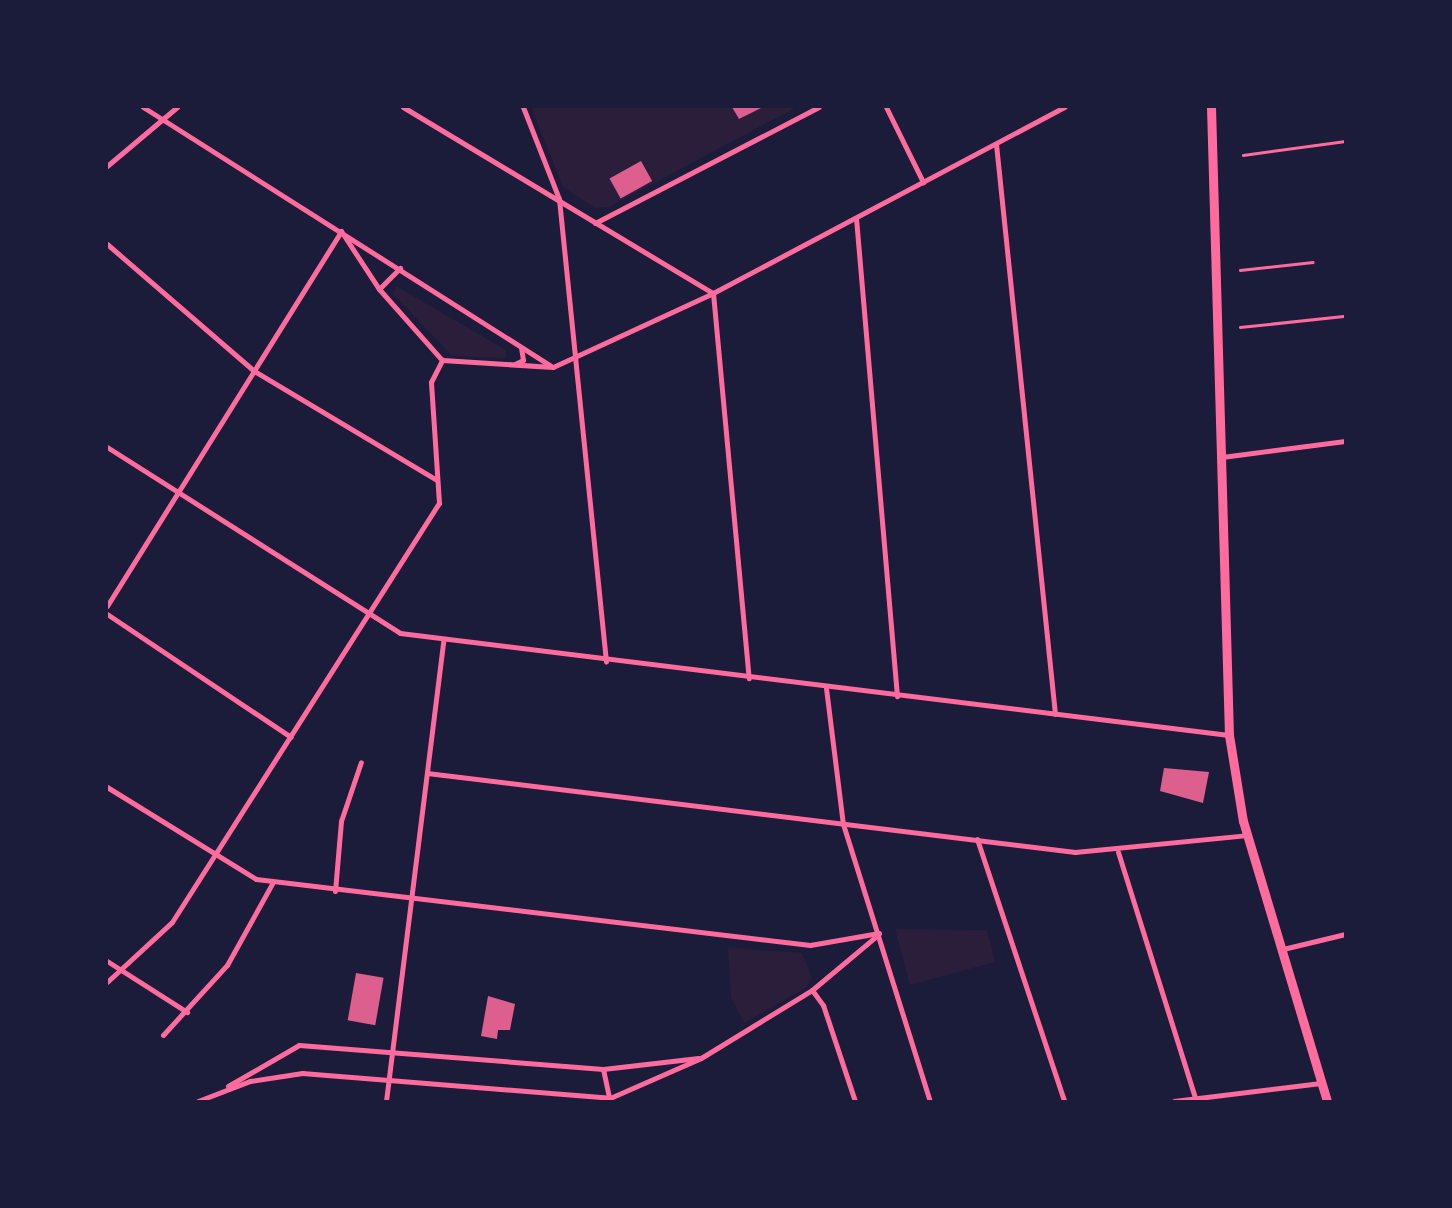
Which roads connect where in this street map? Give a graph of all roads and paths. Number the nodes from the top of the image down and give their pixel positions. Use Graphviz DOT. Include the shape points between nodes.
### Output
graph roads {
  1 [pos="143,107"];
  2 [pos="177,107"];
  3 [pos="403,107"];
  4 [pos="523,107"];
  5 [pos="820,107"];
  6 [pos="886,107"];
  7 [pos="1065,107"];
  8 [pos="1211,107"];
  9 [pos="164,121"];
  10 [pos="1345,141"];
  11 [pos="996,144"];
  12 [pos="1242,155"];
  13 [pos="107,166"];
  14 [pos="923,182"];
  15 [pos="559,199"];
  16 [pos="856,218"];
  17 [pos="595,223"];
  18 [pos="341,231"];
  19 [pos="107,244"];
  20 [pos="1313,262"];
  21 [pos="400,268"];
  22 [pos="1240,270"];
  23 [pos="379,289"];
  24 [pos="713,293"];
  25 [pos="1345,316"];
  26 [pos="1240,327"];
  27 [pos="519,345"];
  28 [pos="572,359"];
  29 [pos="442,360"];
  30 [pos="512,365"];
  31 [pos="553,367"];
  32 [pos="254,371"];
  33 [pos="1345,441"];
  34 [pos="107,447"];
  35 [pos="1222,457"];
  36 [pos="438,480"];
  37 [pos="178,493"];
  38 [pos="107,606"];
  39 [pos="107,614"];
  40 [pos="368,616"];
  41 [pos="443,642"];
  42 [pos="606,662"];
  43 [pos="749,678"];
  44 [pos="826,688"];
  45 [pos="897,696"];
  46 [pos="1055,714"];
  47 [pos="1229,735"];
  48 [pos="291,737"];
  49 [pos="361,762"];
  50 [pos="427,773"];
  51 [pos="107,787"];
  52 [pos="843,824"];
  53 [pos="1247,835"];
  54 [pos="977,839"];
  55 [pos="1118,852"];
  56 [pos="213,859"];
  57 [pos="273,883"];
  58 [pos="335,891"];
  59 [pos="411,900"];
  60 [pos="879,933"];
  61 [pos="1345,934"];
  62 [pos="1283,948"];
  63 [pos="107,961"];
  64 [pos="120,969"];
  65 [pos="107,982"];
  66 [pos="812,990"];
  67 [pos="187,1012"];
  68 [pos="163,1035"];
  69 [pos="393,1050"];
  70 [pos="701,1058"];
  71 [pos="603,1069"];
  72 [pos="388,1083"];
  73 [pos="1321,1083"];
  74 [pos="224,1089"];
  75 [pos="1195,1098"];
  76 [pos="610,1100"];
  77 [pos="198,1101"];
  78 [pos="386,1101"];
  79 [pos="855,1101"];
  80 [pos="930,1101"];
  81 [pos="1064,1101"];
  82 [pos="1174,1101"];
  83 [pos="1327,1101"];
  1 -- 9 [label="street"];
  2 -- 9 [label="street"];
  3 -- 15 [label="street"];
  4 -- 15 [label="street"];
  5 -- 17 [label="street"];
  6 -- 14 [label="street"];
  7 -- 11 [label="street"];
  8 -- 35 [label="main road"];
  9 -- 13 [label="street"];
  9 -- 18 [label="street"];
  10 -- 12 [label="path"];
  11 -- 14 [label="street"];
  11 -- 46 [label="street"];
  14 -- 16 [label="street"];
  15 -- 17 [label="street"];
  15 -- 28 [label="street"];
  16 -- 24 [label="street"];
  16 -- 45 [label="street"];
  17 -- 24 [label="street"];
  18 -- 21 [label="street"];
  18 -- 23 [label="street"];
  18 -- 32 [label="street"];
  19 -- 32 [label="street"];
  20 -- 22 [label="path"];
  21 -- 23 [label="street"];
  21 -- 27 [label="street"];
  23 -- 29 [label="street"];
  24 -- 28 [label="street"];
  24 -- 43 [label="street"];
  25 -- 26 [label="path"];
  27 -- 30 [label="street" via="523,360"];
  27 -- 31 [label="street"];
  28 -- 31 [label="street"];
  28 -- 42 [label="street"];
  29 -- 30 [label="street"];
  29 -- 36 [label="street" via="431,383"];
  30 -- 31 [label="street"];
  32 -- 36 [label="street"];
  32 -- 37 [label="street"];
  33 -- 35 [label="street"];
  34 -- 37 [label="street"];
  35 -- 47 [label="main road"];
  36 -- 40 [label="street" via="439,503"];
  37 -- 38 [label="street"];
  37 -- 40 [label="street"];
  39 -- 48 [label="street"];
  40 -- 41 [label="street" via="400,633"];
  40 -- 48 [label="street"];
  41 -- 42 [label="street"];
  41 -- 50 [label="street"];
  42 -- 43 [label="street"];
  43 -- 44 [label="street"];
  44 -- 45 [label="street"];
  44 -- 52 [label="street"];
  45 -- 46 [label="street"];
  46 -- 47 [label="street"];
  47 -- 53 [label="main road"];
  48 -- 56 [label="street"];
  49 -- 58 [label="street" via="341,821"];
  50 -- 52 [label="street"];
  50 -- 59 [label="street"];
  51 -- 56 [label="street"];
  52 -- 54 [label="street"];
  52 -- 60 [label="street"];
  53 -- 55 [label="street"];
  53 -- 62 [label="main road"];
  54 -- 55 [label="street"];
  54 -- 81 [label="street"];
  55 -- 75 [label="street"];
  56 -- 57 [label="street"];
  56 -- 64 [label="street" via="172,922"];
  57 -- 58 [label="street"];
  57 -- 67 [label="street" via="251,930"];
  58 -- 59 [label="street"];
  59 -- 60 [label="street" via="810,945"];
  59 -- 69 [label="street"];
  60 -- 66 [label="street"];
  60 -- 80 [label="street"];
  61 -- 62 [label="street"];
  62 -- 73 [label="main road"];
  63 -- 64 [label="street"];
  64 -- 65 [label="street"];
  64 -- 67 [label="street"];
  66 -- 70 [label="street"];
  66 -- 79 [label="street" via="823,1005"];
  67 -- 68 [label="street"];
  69 -- 71 [label="street"];
  69 -- 72 [label="street"];
  69 -- 74 [label="street" via="299,1045"];
  70 -- 71 [label="street"];
  70 -- 76 [label="street"];
  71 -- 76 [label="street"];
  72 -- 74 [label="street" via="302,1073"];
  72 -- 76 [label="street"];
  72 -- 78 [label="street"];
  73 -- 75 [label="street"];
  73 -- 83 [label="main road"];
  74 -- 77 [label="street"];
  75 -- 82 [label="street"];
}
